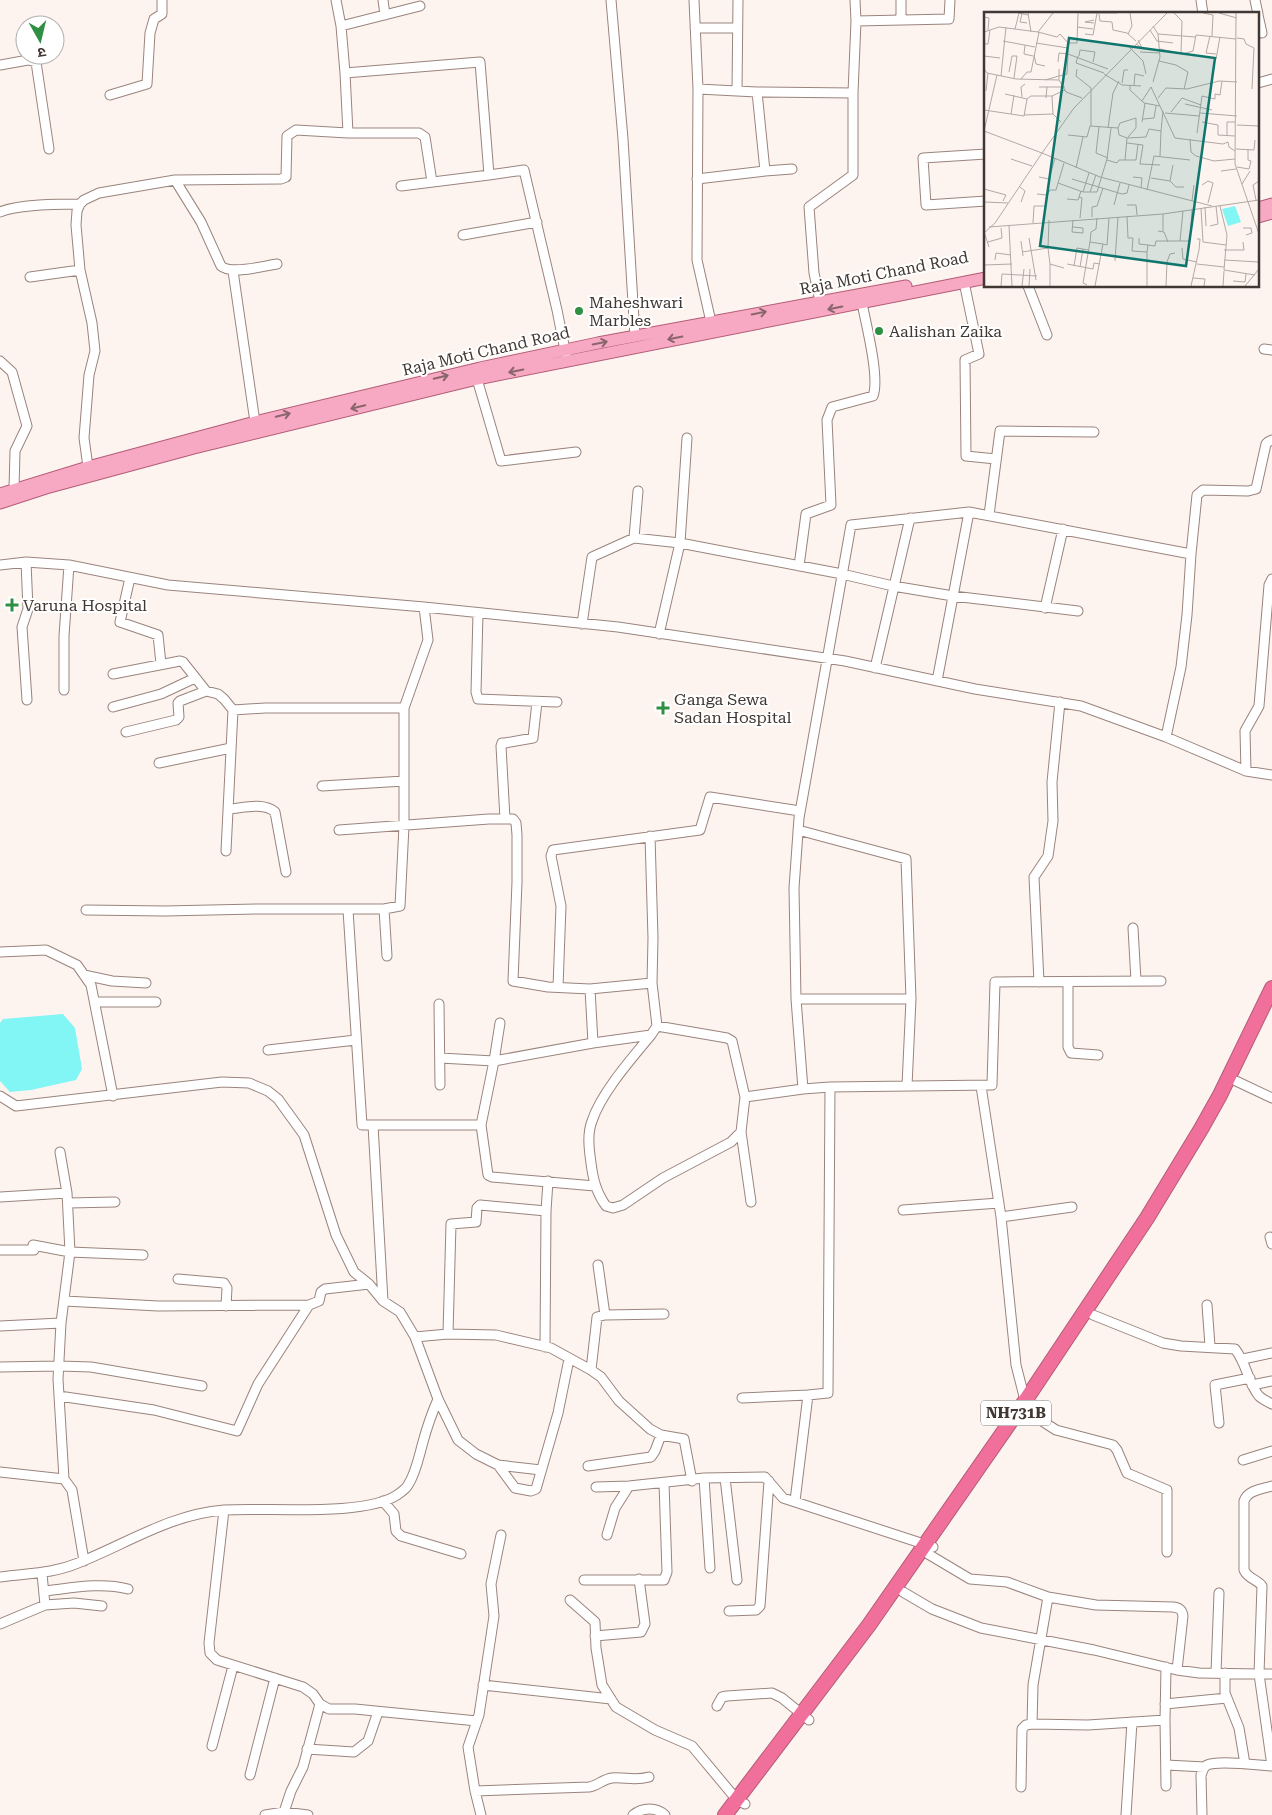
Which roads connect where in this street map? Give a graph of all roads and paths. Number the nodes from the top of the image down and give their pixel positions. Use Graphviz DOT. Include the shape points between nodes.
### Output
graph roads {
  1 [pos="162,0"];
  2 [pos="336,0"];
  3 [pos="383,0"];
  4 [pos="610,0"];
  5 [pos="694,0"];
  6 [pos="738,0"];
  7 [pos="855,0"];
  8 [pos="901,0"];
  9 [pos="950,0"];
  10 [pos="420,6"];
  11 [pos="385,15"];
  12 [pos="901,20"];
  13 [pos="856,21"];
  14 [pos="1260,23"];
  15 [pos="341,26"];
  16 [pos="695,28"];
  17 [pos="737,28"];
  18 [pos="1262,32"];
  19 [pos="0,65"];
  20 [pos="345,73"];
  21 [pos="1272,78"];
  22 [pos="1260,82"];
  23 [pos="698,89"];
  24 [pos="737,91"];
  25 [pos="757,92"];
  26 [pos="853,93"];
  27 [pos="110,96"];
  28 [pos="348,133"];
  29 [pos="49,149"];
  30 [pos="984,154"];
  31 [pos="792,169"];
  32 [pos="764,170"];
  33 [pos="489,175"];
  34 [pos="697,179"];
  35 [pos="175,180"];
  36 [pos="432,182"];
  37 [pos="401,186"];
  38 [pos="984,201"];
  39 [pos="80,204"];
  40 [pos="0,212"];
  41 [pos="1272,213"];
  42 [pos="1260,217"];
  43 [pos="537,222"];
  44 [pos="463,235"];
  45 [pos="277,264"];
  46 [pos="80,270"];
  47 [pos="984,270"];
  48 [pos="233,271"];
  49 [pos="30,277"];
  50 [pos="984,278"];
  51 [pos="964,282"];
  52 [pos="1029,288"];
  53 [pos="820,301"];
  54 [pos="862,303"];
  55 [pos="711,322"];
  56 [pos="1047,335"];
  57 [pos="635,336"];
  58 [pos="566,355"];
  59 [pos="0,361"];
  60 [pos="477,379"];
  61 [pos="256,422"];
  62 [pos="1094,432"];
  63 [pos="687,438"];
  64 [pos="1272,440"];
  65 [pos="576,452"];
  66 [pos="996,459"];
  67 [pos="88,467"];
  68 [pos="14,489"];
  69 [pos="638,491"];
  70 [pos="0,494"];
  71 [pos="0,503"];
  72 [pos="969,512"];
  73 [pos="989,515"];
  74 [pos="910,518"];
  75 [pos="1063,529"];
  76 [pos="634,538"];
  77 [pos="680,543"];
  78 [pos="1190,554"];
  79 [pos="26,562"];
  80 [pos="69,565"];
  81 [pos="0,566"];
  82 [pos="799,566"];
  83 [pos="842,574"];
  84 [pos="130,578"];
  85 [pos="1272,579"];
  86 [pos="893,586"];
  87 [pos="953,596"];
  88 [pos="424,607"];
  89 [pos="1045,608"];
  90 [pos="1078,611"];
  91 [pos="478,613"];
  92 [pos="582,624"];
  93 [pos="659,634"];
  94 [pos="828,659"];
  95 [pos="161,664"];
  96 [pos="875,668"];
  97 [pos="113,674"];
  98 [pos="195,678"];
  99 [pos="937,681"];
  100 [pos="64,690"];
  101 [pos="206,691"];
  102 [pos="26,700"];
  103 [pos="537,702"];
  104 [pos="557,702"];
  105 [pos="1060,702"];
  106 [pos="113,707"];
  107 [pos="404,708"];
  108 [pos="233,710"];
  109 [pos="126,732"];
  110 [pos="1166,737"];
  111 [pos="231,748"];
  112 [pos="159,764"];
  113 [pos="1246,772"];
  114 [pos="1272,775"];
  115 [pos="404,781"];
  116 [pos="322,786"];
  117 [pos="229,809"];
  118 [pos="800,811"];
  119 [pos="505,818"];
  120 [pos="404,826"];
  121 [pos="339,830"];
  122 [pos="798,830"];
  123 [pos="650,836"];
  124 [pos="226,851"];
  125 [pos="286,872"];
  126 [pos="86,910"];
  127 [pos="348,910"];
  128 [pos="384,910"];
  129 [pos="1134,928"];
  130 [pos="0,952"];
  131 [pos="387,956"];
  132 [pos="84,975"];
  133 [pos="1136,981"];
  134 [pos="1161,981"];
  135 [pos="1039,982"];
  136 [pos="1068,982"];
  137 [pos="146,983"];
  138 [pos="652,984"];
  139 [pos="558,987"];
  140 [pos="1272,988"];
  141 [pos="590,989"];
  142 [pos="796,999"];
  143 [pos="910,999"];
  144 [pos="95,1002"];
  145 [pos="156,1002"];
  146 [pos="439,1004"];
  147 [pos="1272,1008"];
  148 [pos="500,1023"];
  149 [pos="657,1026"];
  150 [pos="651,1035"];
  151 [pos="356,1040"];
  152 [pos="593,1043"];
  153 [pos="268,1050"];
  154 [pos="1098,1055"];
  155 [pos="440,1058"];
  156 [pos="494,1061"];
  157 [pos="1236,1081"];
  158 [pos="440,1085"];
  159 [pos="908,1086"];
  160 [pos="981,1086"];
  161 [pos="830,1087"];
  162 [pos="803,1089"];
  163 [pos="0,1096"];
  164 [pos="113,1096"];
  165 [pos="745,1096"];
  166 [pos="1272,1098"];
  167 [pos="373,1125"];
  168 [pos="481,1125"];
  169 [pos="741,1132"];
  170 [pos="60,1152"];
  171 [pos="548,1182"];
  172 [pos="595,1186"];
  173 [pos="0,1197"];
  174 [pos="67,1198"];
  175 [pos="115,1202"];
  176 [pos="751,1202"];
  177 [pos="999,1202"];
  178 [pos="1072,1207"];
  179 [pos="903,1210"];
  180 [pos="546,1211"];
  181 [pos="1001,1217"];
  182 [pos="0,1250"];
  183 [pos="70,1252"];
  184 [pos="143,1255"];
  185 [pos="598,1265"];
  186 [pos="178,1279"];
  187 [pos="369,1284"];
  188 [pos="65,1301"];
  189 [pos="384,1301"];
  190 [pos="309,1305"];
  191 [pos="1207,1305"];
  192 [pos="226,1306"];
  193 [pos="664,1314"];
  194 [pos="605,1315"];
  195 [pos="1093,1315"];
  196 [pos="62,1323"];
  197 [pos="0,1326"];
  198 [pos="448,1334"];
  199 [pos="415,1337"];
  200 [pos="1210,1346"];
  201 [pos="545,1347"];
  202 [pos="1272,1353"];
  203 [pos="569,1359"];
  204 [pos="1243,1359"];
  205 [pos="59,1366"];
  206 [pos="0,1367"];
  207 [pos="591,1370"];
  208 [pos="1251,1381"];
  209 [pos="1272,1381"];
  210 [pos="202,1386"];
  211 [pos="808,1395"];
  212 [pos="59,1396"];
  213 [pos="742,1398"];
  214 [pos="438,1399"];
  215 [pos="1272,1404"];
  216 [pos="1026,1406"];
  217 [pos="1219,1423"];
  218 [pos="661,1435"];
  219 [pos="1272,1451"];
  220 [pos="1243,1460"];
  221 [pos="498,1465"];
  222 [pos="588,1466"];
  223 [pos="541,1470"];
  224 [pos="0,1472"];
  225 [pos="704,1478"];
  226 [pos="725,1478"];
  227 [pos="64,1479"];
  228 [pos="692,1481"];
  229 [pos="769,1481"];
  230 [pos="664,1483"];
  231 [pos="596,1486"];
  232 [pos="629,1486"];
  233 [pos="1272,1486"];
  234 [pos="383,1501"];
  235 [pos="795,1501"];
  236 [pos="224,1510"];
  237 [pos="501,1535"];
  238 [pos="608,1535"];
  239 [pos="929,1548"];
  240 [pos="1167,1552"];
  241 [pos="461,1554"];
  242 [pos="84,1561"];
  243 [pos="710,1568"];
  244 [pos="42,1574"];
  245 [pos="0,1577"];
  246 [pos="639,1579"];
  247 [pos="584,1580"];
  248 [pos="737,1580"];
  249 [pos="128,1589"];
  250 [pos="44,1591"];
  251 [pos="903,1592"];
  252 [pos="1218,1592"];
  253 [pos="1048,1597"];
  254 [pos="570,1600"];
  255 [pos="45,1605"];
  256 [pos="102,1606"];
  257 [pos="728,1611"];
  258 [pos="0,1624"];
  259 [pos="595,1636"];
  260 [pos="1042,1640"];
  261 [pos="233,1666"];
  262 [pos="1166,1667"];
  263 [pos="1177,1670"];
  264 [pos="1220,1673"];
  265 [pos="1259,1674"];
  266 [pos="1272,1674"];
  267 [pos="274,1678"];
  268 [pos="482,1685"];
  269 [pos="1227,1698"];
  270 [pos="611,1699"];
  271 [pos="320,1704"];
  272 [pos="1165,1704"];
  273 [pos="717,1706"];
  274 [pos="378,1712"];
  275 [pos="806,1717"];
  276 [pos="1165,1720"];
  277 [pos="477,1721"];
  278 [pos="1132,1722"];
  279 [pos="1032,1724"];
  280 [pos="1269,1726"];
  281 [pos="212,1746"];
  282 [pos="308,1749"];
  283 [pos="1245,1764"];
  284 [pos="1166,1765"];
  285 [pos="1272,1766"];
  286 [pos="1205,1767"];
  287 [pos="250,1775"];
  288 [pos="650,1778"];
  289 [pos="1166,1786"];
  290 [pos="1021,1787"];
  291 [pos="475,1791"];
  292 [pos="740,1806"];
  293 [pos="284,1812"];
  294 [pos="265,1815"];
  295 [pos="302,1815"];
  296 [pos="481,1815"];
  297 [pos="633,1815"];
  298 [pos="665,1815"];
  299 [pos="725,1815"];
  300 [pos="1126,1815"];
  301 [pos="1202,1815"];
  1 -- 27 [label="street" via="162,14 154,19 150,33 147,84"];
  2 -- 15 [label="street"];
  3 -- 11 [label="street"];
  4 -- 57 [label="street" via="623,139"];
  5 -- 16 [label="street"];
  6 -- 17 [label="street"];
  7 -- 13 [label="street"];
  8 -- 12 [label="street"];
  9 -- 12 [label="street" via="949,20"];
  10 -- 11 [label="street"];
  11 -- 15 [label="street"];
  12 -- 13 [label="street"];
  13 -- 26 [label="street"];
  14 -- 18 [label="street"];
  15 -- 20 [label="street"];
  16 -- 17 [label="street"];
  16 -- 23 [label="street"];
  17 -- 24 [label="street"];
  19 -- 29 [label="street" via="28,60 36,62"];
  20 -- 28 [label="street"];
  20 -- 33 [label="street" via="480,62"];
  21 -- 22 [label="street"];
  23 -- 24 [label="street"];
  23 -- 34 [label="street"];
  24 -- 25 [label="street"];
  25 -- 26 [label="street"];
  25 -- 32 [label="street"];
  26 -- 53 [label="street" via="853,175 809,207 814,273"];
  28 -- 35 [label="street" via="296,130 287,136 287,174 281,179"];
  28 -- 36 [label="street" via="423,135"];
  30 -- 38 [label="street" via="923,158 926,206"];
  31 -- 32 [label="street"];
  32 -- 34 [label="street"];
  33 -- 36 [label="street"];
  33 -- 43 [label="street" via="524,170"];
  34 -- 55 [label="street" via="697,260"];
  35 -- 39 [label="street" via="99,193"];
  35 -- 48 [label="street" via="202,222 221,266"];
  36 -- 37 [label="street"];
  39 -- 40 [label="street"];
  39 -- 46 [label="street" via="76,225"];
  41 -- 42 [label="main road"];
  43 -- 44 [label="street"];
  43 -- 58 [label="street"];
  45 -- 48 [label="street"];
  46 -- 49 [label="street"];
  46 -- 67 [label="street" via="92,323 94,351 84,438"];
  47 -- 53 [label="main road, Raja Moti Chand Road"];
  48 -- 61 [label="street"];
  50 -- 51 [label="main road"];
  51 -- 54 [label="main road"];
  51 -- 66 [label="street" via="978,354 965,360 966,456"];
  52 -- 56 [label="street"];
  55 -- 53 [label="main road, Raja Moti Chand Road, one-way"];
  54 -- 58 [label="main road, one-way"];
  54 -- 82 [label="street" via="875,391 873,396 832,406 827,420 831,505 806,514"];
  55 -- 57 [label="main road, Raja Moti Chand Road"];
  58 -- 57 [label="main road, Raja Moti Chand Road, one-way"];
  58 -- 60 [label="main road, one-way"];
  61 -- 58 [label="main road, Raja Moti Chand Road, one-way" via="480,368"];
  59 -- 68 [label="street" via="12,372 27,426 15,451"];
  60 -- 65 [label="street" via="501,461"];
  60 -- 71 [label="main road, one-way" via="194,448"];
  61 -- 67 [label="main road, Raja Moti Chand Road"];
  62 -- 66 [label="street" via="1000,431"];
  63 -- 77 [label="street"];
  64 -- 78 [label="street" via="1266,444 1256,489 1203,490 1197,495"];
  66 -- 73 [label="street"];
  67 -- 68 [label="main road, Raja Moti Chand Road"];
  68 -- 70 [label="main road, Raja Moti Chand Road"];
  69 -- 76 [label="street"];
  72 -- 73 [label="street"];
  72 -- 74 [label="street"];
  72 -- 87 [label="street"];
  73 -- 75 [label="street"];
  74 -- 83 [label="street" via="851,525"];
  74 -- 86 [label="street"];
  75 -- 78 [label="street"];
  75 -- 89 [label="street"];
  76 -- 77 [label="street"];
  76 -- 92 [label="street" via="592,557"];
  77 -- 82 [label="street"];
  77 -- 93 [label="street"];
  78 -- 110 [label="street" via="1181,666"];
  79 -- 80 [label="street"];
  79 -- 81 [label="street"];
  79 -- 102 [label="street" via="28,609 22,627"];
  80 -- 84 [label="street"];
  80 -- 100 [label="street"];
  82 -- 83 [label="street"];
  83 -- 86 [label="street"];
  83 -- 94 [label="street"];
  84 -- 88 [label="street" via="168,585"];
  84 -- 95 [label="street" via="120,622 158,636"];
  85 -- 113 [label="street" via="1259,706 1245,732"];
  86 -- 87 [label="street"];
  86 -- 96 [label="street"];
  87 -- 89 [label="street"];
  87 -- 99 [label="street"];
  88 -- 91 [label="street"];
  88 -- 107 [label="street" via="428,640"];
  89 -- 90 [label="street"];
  91 -- 92 [label="street"];
  91 -- 103 [label="street" via="478,699"];
  92 -- 93 [label="street"];
  93 -- 94 [label="street"];
  94 -- 96 [label="street"];
  94 -- 118 [label="street"];
  95 -- 97 [label="street"];
  95 -- 98 [label="street" via="183,662"];
  96 -- 99 [label="street"];
  98 -- 101 [label="street"];
  98 -- 106 [label="street" via="161,694"];
  99 -- 105 [label="street"];
  101 -- 108 [label="street" via="218,694"];
  101 -- 109 [label="street" via="180,701 176,720"];
  103 -- 104 [label="street"];
  103 -- 119 [label="street" via="533,738 505,742 501,746"];
  105 -- 110 [label="street" via="1081,706"];
  105 -- 135 [label="street" via="1048,856 1034,877"];
  107 -- 108 [label="street"];
  107 -- 115 [label="street"];
  108 -- 111 [label="street"];
  110 -- 113 [label="street"];
  111 -- 112 [label="street"];
  111 -- 117 [label="street"];
  113 -- 114 [label="street"];
  115 -- 116 [label="street"];
  115 -- 120 [label="street"];
  117 -- 124 [label="street"];
  117 -- 125 [label="street" via="258,806 275,812"];
  118 -- 122 [label="street"];
  118 -- 123 [label="street" via="710,797 700,830"];
  119 -- 120 [label="street"];
  119 -- 139 [label="street" via="515,820 516,835 513,981"];
  120 -- 121 [label="street"];
  120 -- 128 [label="street" via="400,906"];
  122 -- 142 [label="street" via="794,888"];
  122 -- 143 [label="street" via="906,859"];
  123 -- 138 [label="street"];
  123 -- 139 [label="street" via="551,852 561,906"];
  126 -- 127 [label="street"];
  127 -- 128 [label="street"];
  127 -- 151 [label="street"];
  128 -- 131 [label="street"];
  129 -- 133 [label="street"];
  130 -- 132 [label="street" via="46,950 77,965"];
  132 -- 137 [label="street"];
  132 -- 144 [label="street" via="91,985"];
  133 -- 134 [label="street"];
  133 -- 136 [label="street"];
  135 -- 136 [label="street"];
  135 -- 160 [label="street" via="995,982 992,1086"];
  136 -- 154 [label="street" via="1068,1047 1071,1053"];
  138 -- 141 [label="street"];
  138 -- 149 [label="street"];
  139 -- 141 [label="street"];
  140 -- 216 [label="highway, NH731B" via="1220,1095 1182,1161"];
  141 -- 152 [label="street"];
  142 -- 143 [label="street"];
  142 -- 162 [label="street"];
  143 -- 159 [label="street"];
  144 -- 145 [label="street"];
  144 -- 164 [label="street"];
  146 -- 155 [label="street"];
  147 -- 157 [label="highway, NH731B"];
  148 -- 156 [label="street"];
  149 -- 150 [label="street"];
  149 -- 165 [label="street" via="732,1041"];
  150 -- 152 [label="street"];
  150 -- 172 [label="street" via="604,1098 592,1121 589,1146"];
  151 -- 153 [label="street"];
  151 -- 167 [label="street" via="362,1125"];
  152 -- 156 [label="street"];
  155 -- 156 [label="street"];
  155 -- 158 [label="street"];
  156 -- 168 [label="street"];
  157 -- 166 [label="street"];
  157 -- 195 [label="highway, NH731B" via="1156,1220"];
  159 -- 160 [label="street"];
  159 -- 161 [label="street"];
  160 -- 177 [label="street"];
  161 -- 162 [label="street"];
  161 -- 211 [label="street" via="828,1393"];
  162 -- 165 [label="street"];
  163 -- 164 [label="street" via="16,1106"];
  164 -- 187 [label="street" via="222,1082 249,1083 268,1091 278,1099 304,1135 336,1235 354,1272"];
  165 -- 169 [label="street"];
  167 -- 168 [label="street"];
  167 -- 189 [label="street"];
  168 -- 171 [label="street" via="488,1175"];
  169 -- 172 [label="street" via="731,1142 663,1178 618,1208 606,1206"];
  169 -- 176 [label="street"];
  170 -- 174 [label="street"];
  171 -- 172 [label="street"];
  171 -- 180 [label="street"];
  173 -- 174 [label="street"];
  174 -- 175 [label="street"];
  174 -- 183 [label="street"];
  177 -- 179 [label="street"];
  177 -- 181 [label="street"];
  178 -- 181 [label="street"];
  180 -- 198 [label="street" via="480,1205 476,1222 452,1224"];
  180 -- 201 [label="street"];
  181 -- 216 [label="street" via="1016,1365"];
  182 -- 183 [label="street" via="34,1248"];
  183 -- 184 [label="street"];
  183 -- 188 [label="street"];
  185 -- 194 [label="street"];
  186 -- 192 [label="street" via="224,1283 227,1288"];
  187 -- 189 [label="street"];
  187 -- 190 [label="street" via="325,1289 319,1301"];
  188 -- 192 [label="street"];
  188 -- 196 [label="street"];
  189 -- 199 [label="street" via="400,1312"];
  190 -- 192 [label="street"];
  190 -- 212 [label="street" via="258,1384 237,1431 154,1410"];
  191 -- 200 [label="street"];
  193 -- 194 [label="street"];
  194 -- 207 [label="street" via="595,1320"];
  195 -- 200 [label="street" via="1163,1343"];
  195 -- 216 [label="highway, NH731B"];
  196 -- 197 [label="street"];
  196 -- 205 [label="street"];
  198 -- 199 [label="street"];
  198 -- 201 [label="street" via="496,1336"];
  199 -- 214 [label="street"];
  200 -- 204 [label="street" via="1235,1349"];
  201 -- 203 [label="street"];
  202 -- 204 [label="street"];
  203 -- 207 [label="street"];
  203 -- 223 [label="street" via="558,1413"];
  204 -- 208 [label="street"];
  205 -- 206 [label="street"];
  205 -- 210 [label="street" via="91,1367"];
  205 -- 212 [label="street"];
  207 -- 218 [label="street" via="601,1377 619,1401"];
  208 -- 209 [label="street"];
  208 -- 215 [label="street" via="1260,1397"];
  208 -- 217 [label="street" via="1215,1385"];
  211 -- 213 [label="street"];
  211 -- 235 [label="street"];
  212 -- 227 [label="street"];
  214 -- 221 [label="street" via="458,1440"];
  214 -- 234 [label="street" via="408,1486"];
  216 -- 239 [label="highway, NH731B"];
  216 -- 240 [label="street" via="1056,1430 1113,1445 1127,1473 1167,1490"];
  218 -- 222 [label="street" via="651,1457"];
  218 -- 228 [label="street" via="684,1439"];
  219 -- 220 [label="street"];
  221 -- 223 [label="street"];
  221 -- 223 [label="street" via="512,1487 531,1491 536,1489"];
  224 -- 227 [label="street"];
  225 -- 226 [label="street"];
  225 -- 228 [label="street"];
  225 -- 243 [label="street"];
  226 -- 229 [label="street" via="765,1477"];
  226 -- 248 [label="street"];
  227 -- 242 [label="street" via="72,1490"];
  228 -- 230 [label="street"];
  229 -- 235 [label="street" via="784,1498"];
  229 -- 257 [label="street" via="760,1606 756,1610"];
  230 -- 232 [label="street"];
  230 -- 246 [label="street" via="667,1572 664,1580"];
  231 -- 232 [label="street"];
  232 -- 238 [label="street" via="614,1508"];
  233 -- 265 [label="street" via="1249,1494 1244,1500 1244,1570 1262,1586"];
  234 -- 236 [label="street" via="337,1508"];
  234 -- 241 [label="street" via="394,1514 396,1530 401,1536"];
  235 -- 239 [label="street"];
  236 -- 242 [label="street" via="170,1523"];
  236 -- 261 [label="street" via="209,1648 217,1660"];
  237 -- 268 [label="street" via="491,1584 494,1616"];
  239 -- 251 [label="highway, NH731B"];
  239 -- 253 [label="street" via="970,1579 1007,1582"];
  239 -- 275 [label="highway, NH731B" via="869,1625"];
  242 -- 244 [label="street"];
  244 -- 245 [label="street"];
  244 -- 250 [label="street"];
  246 -- 247 [label="street"];
  246 -- 259 [label="street" via="645,1624 641,1632"];
  249 -- 250 [label="street" via="100,1585"];
  250 -- 255 [label="street"];
  251 -- 260 [label="street" via="932,1609 981,1628"];
  251 -- 275 [label="highway, NH731B"];
  252 -- 264 [label="street"];
  253 -- 260 [label="street"];
  253 -- 263 [label="street" via="1096,1605 1180,1608 1183,1616"];
  254 -- 259 [label="street" via="595,1622"];
  255 -- 256 [label="street" via="74,1603"];
  255 -- 258 [label="street"];
  259 -- 270 [label="street" via="602,1685"];
  260 -- 262 [label="street"];
  260 -- 279 [label="street" via="1034,1686"];
  261 -- 267 [label="street"];
  261 -- 281 [label="street"];
  262 -- 263 [label="street"];
  262 -- 272 [label="street"];
  263 -- 264 [label="street"];
  264 -- 265 [label="street"];
  264 -- 269 [label="street"];
  265 -- 266 [label="street"];
  265 -- 280 [label="street"];
  267 -- 271 [label="street" via="309,1690"];
  267 -- 287 [label="street"];
  268 -- 270 [label="street"];
  268 -- 277 [label="street"];
  269 -- 272 [label="street"];
  269 -- 283 [label="street" via="1239,1728"];
  270 -- 292 [label="street" via="616,1707 655,1730 692,1746"];
  271 -- 274 [label="street" via="329,1709"];
  271 -- 282 [label="street"];
  272 -- 276 [label="street"];
  273 -- 275 [label="street" via="725,1696 768,1693 782,1698"];
  274 -- 277 [label="street"];
  274 -- 282 [label="street" via="368,1741 354,1752"];
  275 -- 292 [label="highway, NH731B"];
  276 -- 278 [label="street"];
  276 -- 284 [label="street"];
  277 -- 291 [label="street" via="468,1747"];
  278 -- 279 [label="street"];
  278 -- 300 [label="street"];
  279 -- 290 [label="street" via="1022,1729"];
  280 -- 285 [label="street"];
  282 -- 293 [label="street"];
  283 -- 285 [label="street"];
  283 -- 286 [label="street" via="1214,1763"];
  284 -- 286 [label="street"];
  284 -- 289 [label="street"];
  286 -- 301 [label="street" via="1201,1775"];
  288 -- 291 [label="street" via="609,1779 589,1787"];
  291 -- 296 [label="street"];
  292 -- 299 [label="highway, NH731B"];
  293 -- 294 [label="street"];
  293 -- 295 [label="street"];
  297 -- 298 [label="street" via="653,1808"];
}
